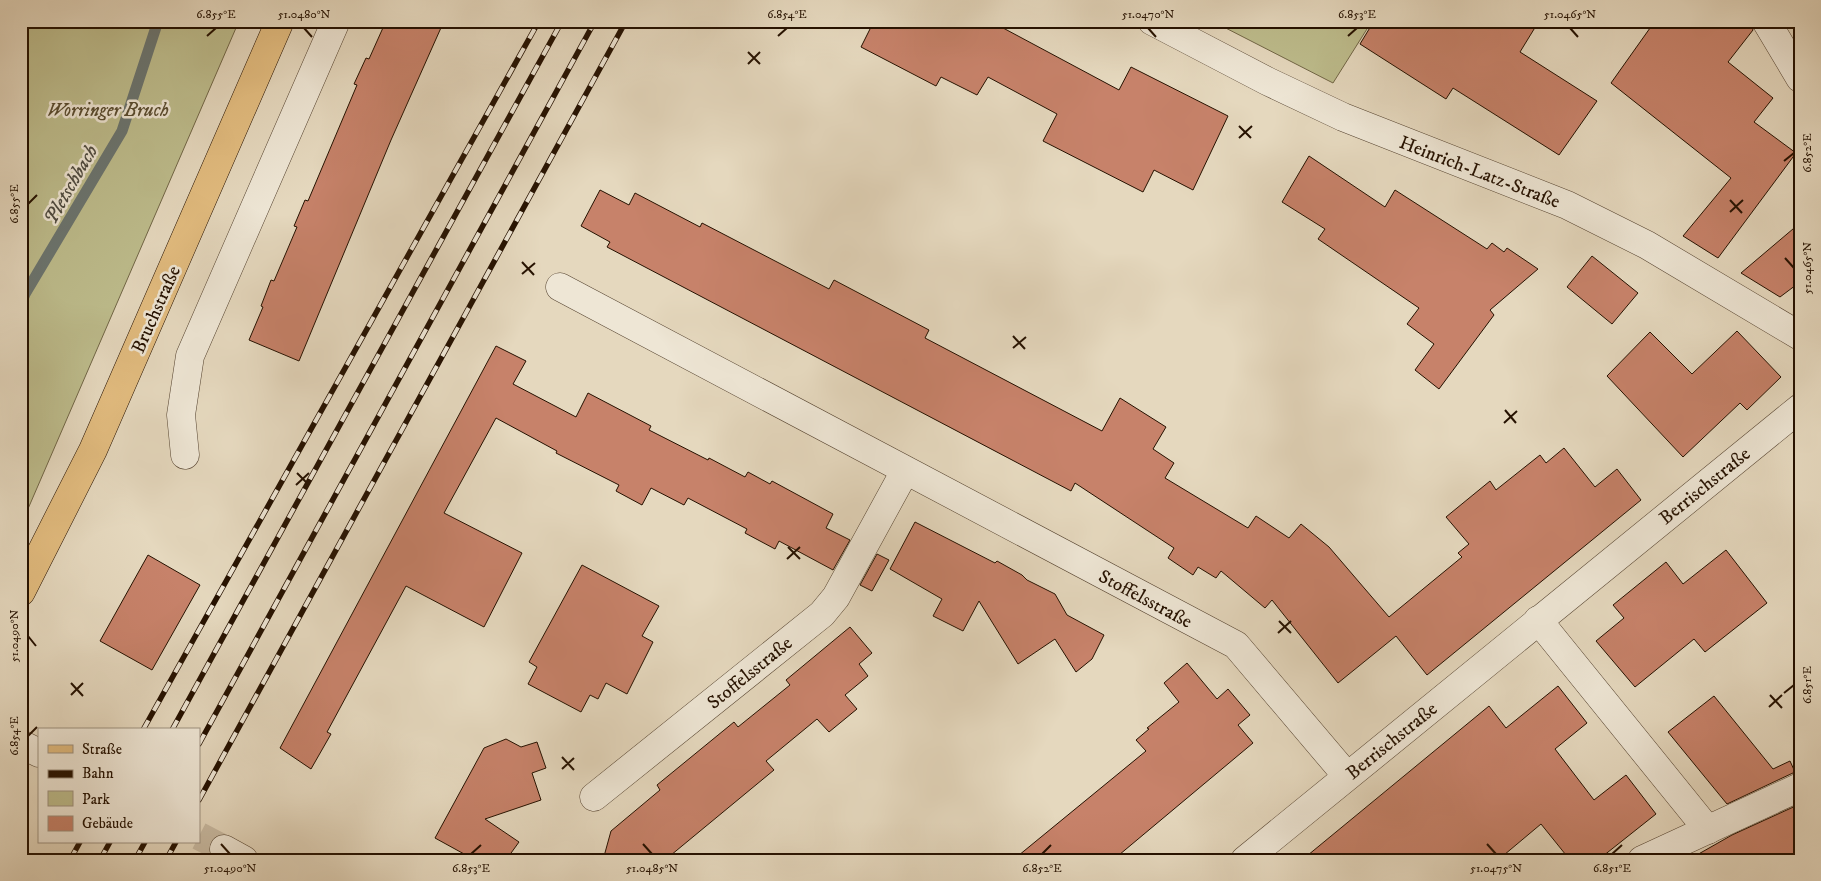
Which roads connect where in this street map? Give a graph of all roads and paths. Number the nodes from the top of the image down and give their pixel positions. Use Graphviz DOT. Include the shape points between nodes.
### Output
graph roads {
  1 [pos="280,21"];
  2 [pos="336,21"];
  3 [pos="1152,21"];
  4 [pos="1766,21"];
  5 [pos="1800,78"];
  6 [pos="560,288"];
  7 [pos="1800,336"];
  8 [pos="1800,408"];
  9 [pos="185,455"];
  10 [pos="904,471"];
  11 [pos="21,592"];
  12 [pos="1538,620"];
  13 [pos="21,744"];
  14 [pos="38,752"];
  15 [pos="1347,776"];
  16 [pos="1800,787"];
  17 [pos="594,797"];
  18 [pos="1708,830"];
  19 [pos="1245,860"];
  20 [pos="1642,860"];
  1 -- 11 [label="main road, Bruchstraße" via="93,450"];
  2 -- 9 [label="street" via="190,356 181,415"];
  3 -- 7 [label="street, Heinrich-Latz-Straße" via="1343,118 1567,205 1647,244"];
  4 -- 5 [label="street"];
  6 -- 10 [label="street, Stoffelsstraße"];
  8 -- 12 [label="street, Berrischstraße"];
  10 -- 15 [label="street, Stoffelsstraße" via="1236,645"];
  10 -- 17 [label="street, Stoffelsstraße" via="836,597 822,614"];
  12 -- 15 [label="street, Berrischstraße"];
  12 -- 18 [label="street"];
  13 -- 14 [label="street"];
  15 -- 19 [label="street, Berrischstraße"];
  16 -- 18 [label="street"];
  18 -- 20 [label="street"];
}
